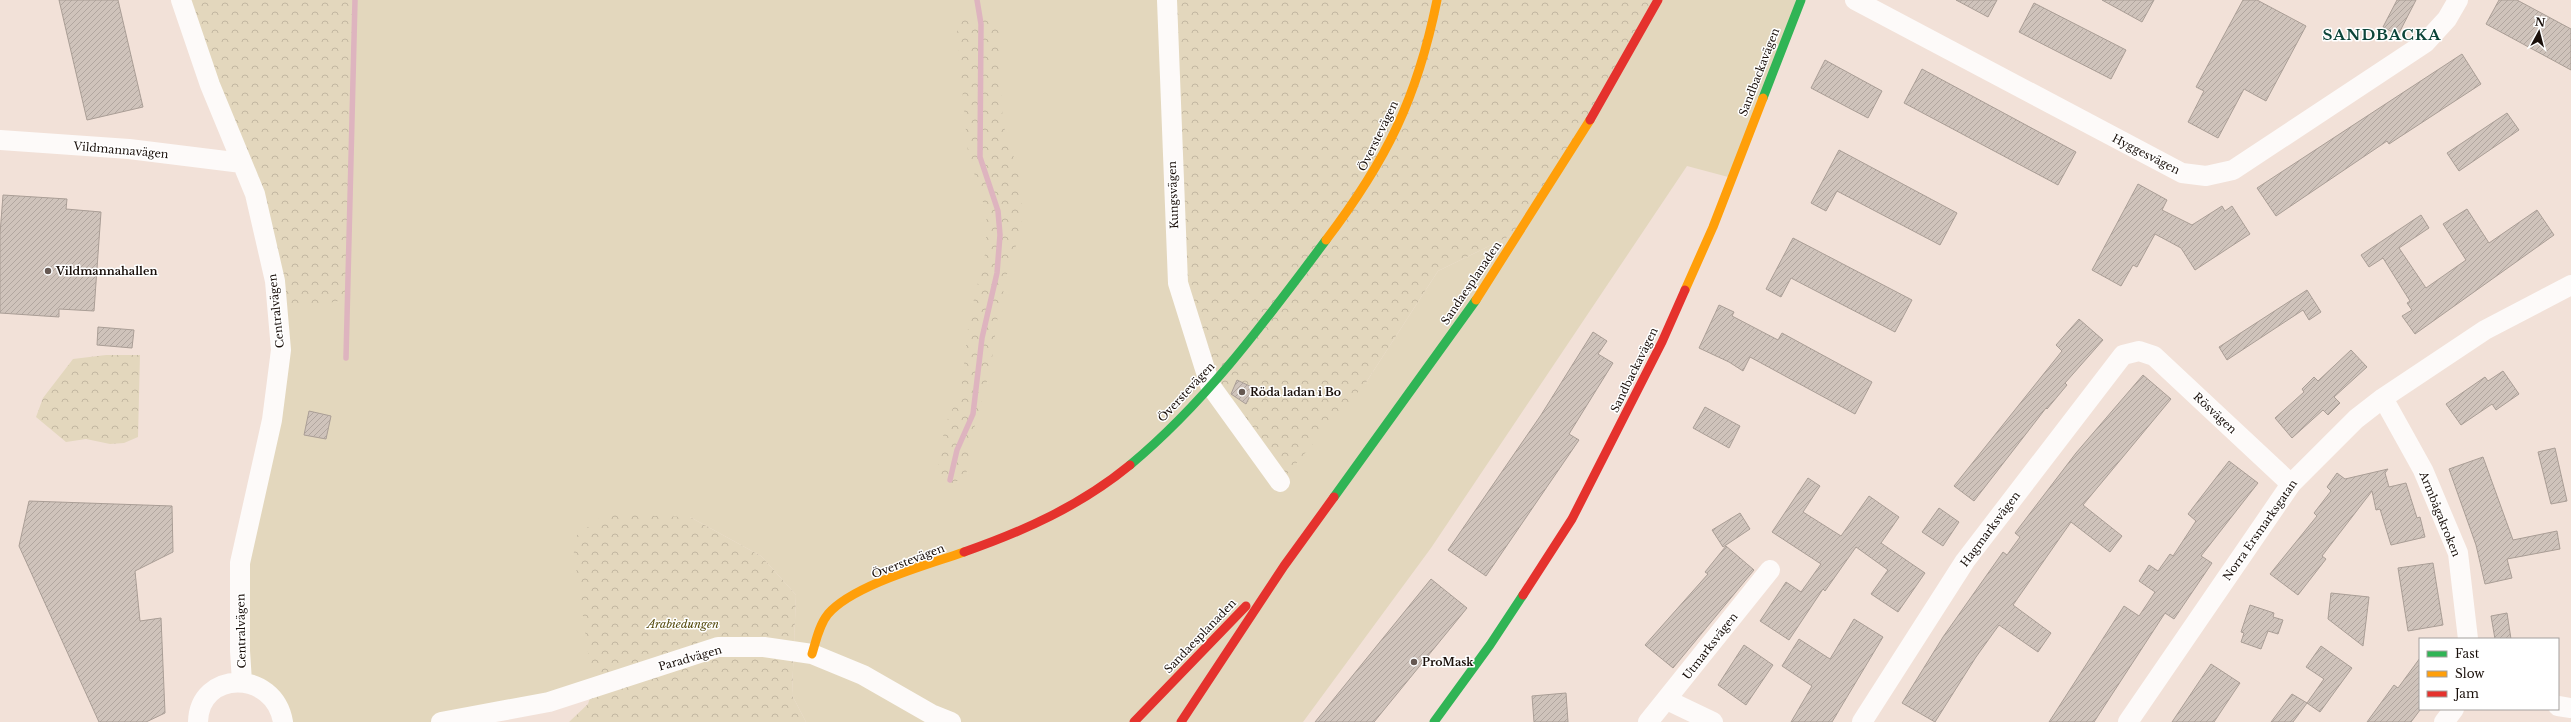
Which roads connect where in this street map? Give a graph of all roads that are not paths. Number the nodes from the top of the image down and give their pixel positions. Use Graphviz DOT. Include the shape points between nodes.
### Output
graph roads {
  1 [pos="181,0"];
  2 [pos="1167,0"];
  3 [pos="1437,0"];
  4 [pos="1658,0"];
  5 [pos="1801,0"];
  6 [pos="1855,0"];
  7 [pos="2458,0"];
  8 [pos="0,140"];
  9 [pos="242,163"];
  10 [pos="2571,285"];
  11 [pos="2134,352"];
  12 [pos="1210,385"];
  13 [pos="2383,398"];
  14 [pos="1280,482"];
  15 [pos="2291,484"];
  16 [pos="1284,566"];
  17 [pos="1770,570"];
  18 [pos="2468,638"];
  19 [pos="812,654"];
  20 [pos="242,682"];
  21 [pos="1667,700"];
  22 [pos="2559,706"];
  23 [pos="2571,708"];
  24 [pos="2453,710"];
  25 [pos="933,718"];
  26 [pos="198,722"];
  27 [pos="283,722"];
  28 [pos="441,722"];
  29 [pos="951,722"];
  30 [pos="1134,722"];
  31 [pos="1181,722"];
  32 [pos="1434,722"];
  33 [pos="1648,722"];
  34 [pos="1713,722"];
  35 [pos="1862,722"];
  36 [pos="2128,722"];
  37 [pos="2444,722"];
  1 -- 9 [label="street, Centralvägen" via="210,85"];
  2 -- 12 [label="street, Kungsvägen" via="1178,282"];
  3 -- 12 [label="street, Överstevägen" via="1403,116 1364,190 1268,317"];
  4 -- 16 [label="street, Sandaesplanaden" via="1585,128 1477,298"];
  5 -- 32 [label="street, Sandbackavägen" via="1713,227 1662,342 1613,441 1572,519 1490,645"];
  6 -- 7 [label="street, Hyggesvägen" via="2182,173 2206,176 2233,170 2425,43 2447,19"];
  8 -- 9 [label="street, Vildmannavägen" via="129,149"];
  9 -- 20 [label="street, Centralvägen" via="255,194 275,281 281,350 272,420 240,563"];
  10 -- 13 [label="street, Norra Ersmarksgatan" via="2485,330"];
  11 -- 15 [label="street, Rösvägen" via="2154,356"];
  11 -- 35 [label="street, Hagmarksvägen" via="2123,354 1965,561"];
  12 -- 14 [label="street, Kungsvägen"];
  12 -- 19 [label="street, Överstevägen" via="1125,470 1081,500 994,541 879,583 849,598 829,613 820,628"];
  13 -- 15 [label="street, Norra Ersmarksgatan" via="2356,419"];
  13 -- 18 [label="street, Armbågakroken" via="2423,470 2458,553"];
  15 -- 36 [label="street, Norra Ersmarksgatan"];
  16 -- 30 [label="street, Sandaesplanaden"];
  16 -- 31 [label="street, Sandaesplanaden"];
  17 -- 21 [label="street, Utmarksvägen"];
  19 -- 25 [label="street, Paradvägen" via="863,674"];
  19 -- 28 [label="street, Paradvägen" via="764,647 718,648 549,702"];
  20 -- 26 [label="street, Centralvägen" via="217,688 205,700 198,715"];
  20 -- 27 [label="street, Centralvägen" via="257,685 269,693 281,710"];
  21 -- 33 [label="street, Utmarksvägen"];
  21 -- 34 [label="street"];
  22 -- 23 [label="street"];
  24 -- 37 [label="street"];
  25 -- 29 [label="street, Paradvägen"];
}
